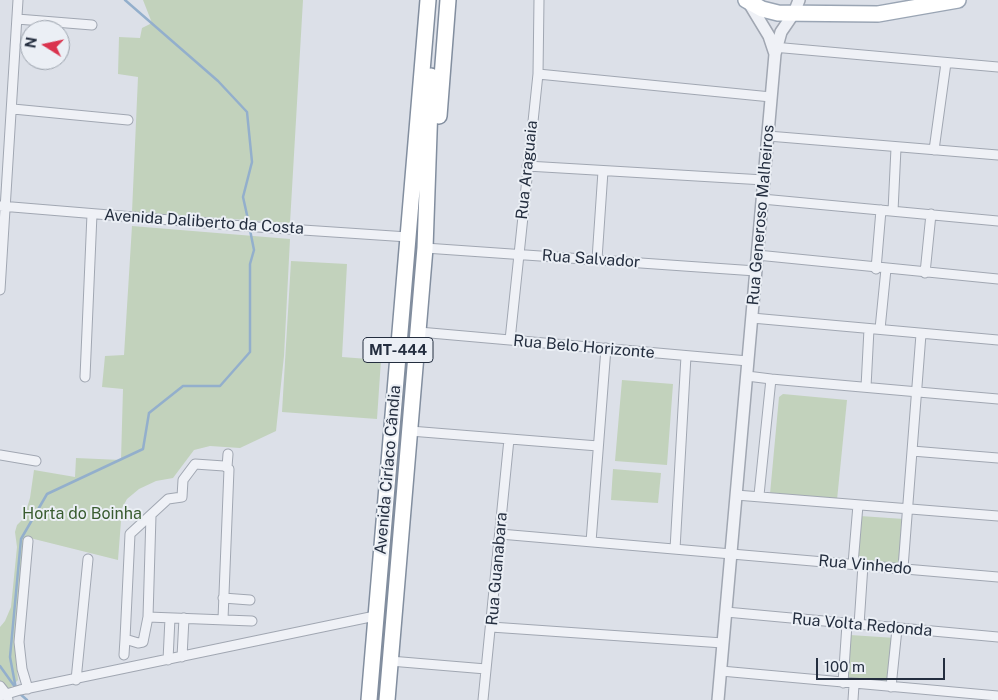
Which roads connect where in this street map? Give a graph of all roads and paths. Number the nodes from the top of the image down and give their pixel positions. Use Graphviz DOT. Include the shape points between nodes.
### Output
graph roads {
  1 [pos="18,0"];
  2 [pos="428,0"];
  3 [pos="438,0"];
  4 [pos="448,0"];
  5 [pos="539,0"];
  6 [pos="747,0"];
  7 [pos="958,0"];
  8 [pos="797,6"];
  9 [pos="17,19"];
  10 [pos="92,25"];
  11 [pos="775,50"];
  12 [pos="946,63"];
  13 [pos="998,67"];
  14 [pos="538,74"];
  15 [pos="771,97"];
  16 [pos="13,109"];
  17 [pos="128,120"];
  18 [pos="768,136"];
  19 [pos="896,148"];
  20 [pos="934,150"];
  21 [pos="998,155"];
  22 [pos="527,166"];
  23 [pos="603,171"];
  24 [pos="764,180"];
  25 [pos="762,199"];
  26 [pos="3,206"];
  27 [pos="881,210"];
  28 [pos="893,211"];
  29 [pos="92,214"];
  30 [pos="931,214"];
  31 [pos="998,221"];
  32 [pos="426,229"];
  33 [pos="408,236"];
  34 [pos="425,248"];
  35 [pos="519,255"];
  36 [pos="757,255"];
  37 [pos="597,259"];
  38 [pos="876,269"];
  39 [pos="886,269"];
  40 [pos="756,271"];
  41 [pos="925,273"];
  42 [pos="998,279"];
  43 [pos="0,290"];
  44 [pos="752,318"];
  45 [pos="869,329"];
  46 [pos="880,329"];
  47 [pos="419,332"];
  48 [pos="921,334"];
  49 [pos="510,340"];
  50 [pos="998,340"];
  51 [pos="606,348"];
  52 [pos="686,356"];
  53 [pos="748,361"];
  54 [pos="747,376"];
  55 [pos="85,377"];
  56 [pos="771,379"];
  57 [pos="866,387"];
  58 [pos="915,392"];
  59 [pos="998,399"];
  60 [pos="410,431"];
  61 [pos="509,438"];
  62 [pos="598,446"];
  63 [pos="912,451"];
  64 [pos="228,454"];
  65 [pos="0,455"];
  66 [pos="998,458"];
  67 [pos="36,461"];
  68 [pos="227,467"];
  69 [pos="736,495"];
  70 [pos="759,495"];
  71 [pos="858,505"];
  72 [pos="907,510"];
  73 [pos="150,515"];
  74 [pos="998,516"];
  75 [pos="500,534"];
  76 [pos="28,541"];
  77 [pos="591,542"];
  78 [pos="675,549"];
  79 [pos="731,554"];
  80 [pos="88,559"];
  81 [pos="852,564"];
  82 [pos="863,565"];
  83 [pos="903,568"];
  84 [pos="998,577"];
  85 [pos="223,598"];
  86 [pos="250,600"];
  87 [pos="726,612"];
  88 [pos="375,616"];
  89 [pos="148,617"];
  90 [pos="170,618"];
  91 [pos="184,618"];
  92 [pos="222,620"];
  93 [pos="252,621"];
  94 [pos="846,624"];
  95 [pos="859,626"];
  96 [pos="491,627"];
  97 [pos="897,629"];
  98 [pos="998,637"];
  99 [pos="125,639"];
  100 [pos="724,643"];
  101 [pos="124,655"];
  102 [pos="182,657"];
  103 [pos="168,660"];
  104 [pos="390,661"];
  105 [pos="486,669"];
  106 [pos="721,671"];
  107 [pos="76,680"];
  108 [pos="844,683"];
  109 [pos="854,685"];
  110 [pos="0,686"];
  111 [pos="891,687"];
  112 [pos="13,694"];
  113 [pos="998,696"];
  114 [pos="369,700"];
  115 [pos="387,700"];
  116 [pos="483,700"];
  117 [pos="718,700"];
  118 [pos="853,700"];
  1 -- 9 [label="street"];
  2 -- 33 [label="main road, Avenida Ciríaco Cândia / MT-444"];
  3 -- 32 [label="main road" via="432,64"];
  4 -- 32 [label="main road, MT-444" via="435,169"];
  5 -- 14 [label="street, Rua Araguaia"];
  6 -- 8 [label="main road" via="770,12"];
  6 -- 11 [label="street"];
  7 -- 8 [label="main road" via="878,14"];
  8 -- 11 [label="street" via="781,32"];
  9 -- 10 [label="street"];
  9 -- 16 [label="street"];
  11 -- 12 [label="street"];
  11 -- 15 [label="street, Rua Generoso Malheiros"];
  12 -- 13 [label="street"];
  12 -- 20 [label="street"];
  14 -- 15 [label="street"];
  14 -- 22 [label="street, Rua Araguaia"];
  15 -- 18 [label="street, Rua Generoso Malheiros"];
  16 -- 17 [label="street"];
  16 -- 26 [label="street"];
  18 -- 19 [label="street"];
  18 -- 24 [label="street, Rua Generoso Malheiros"];
  19 -- 20 [label="street"];
  19 -- 28 [label="street"];
  20 -- 21 [label="street"];
  22 -- 23 [label="street"];
  22 -- 35 [label="street, Rua Araguaia"];
  23 -- 24 [label="street"];
  23 -- 37 [label="street"];
  24 -- 25 [label="street, Rua Generoso Malheiros"];
  25 -- 27 [label="street"];
  25 -- 36 [label="street, Rua Generoso Malheiros"];
  26 -- 29 [label="street, Avenida Daliberto da Costa"];
  26 -- 43 [label="street"];
  27 -- 28 [label="street"];
  27 -- 38 [label="street"];
  28 -- 30 [label="street"];
  29 -- 33 [label="street, Avenida Daliberto da Costa"];
  29 -- 55 [label="street"];
  30 -- 31 [label="street"];
  30 -- 41 [label="street"];
  32 -- 34 [label="main road, Avenida Ciríaco Cândia / MT-444"];
  33 -- 88 [label="main road, Avenida Ciríaco Cândia / MT-444"];
  34 -- 35 [label="street, Rua Salvador"];
  34 -- 47 [label="main road, Avenida Ciríaco Cândia / MT-444"];
  35 -- 37 [label="street, Rua Salvador"];
  35 -- 49 [label="street, Rua Araguaia"];
  36 -- 38 [label="street"];
  36 -- 40 [label="street, Rua Generoso Malheiros"];
  37 -- 40 [label="street, Rua Salvador"];
  38 -- 39 [label="street"];
  39 -- 41 [label="street"];
  39 -- 46 [label="street"];
  40 -- 44 [label="street, Rua Generoso Malheiros"];
  41 -- 42 [label="street"];
  44 -- 45 [label="street"];
  44 -- 53 [label="street, Rua Generoso Malheiros"];
  45 -- 46 [label="street"];
  45 -- 57 [label="street"];
  46 -- 48 [label="street"];
  47 -- 49 [label="street, Rua Belo Horizonte"];
  47 -- 60 [label="main road, Avenida Ciríaco Cândia / MT-444"];
  48 -- 50 [label="street"];
  48 -- 58 [label="street"];
  49 -- 51 [label="street, Rua Belo Horizonte"];
  51 -- 52 [label="street, Rua Belo Horizonte"];
  51 -- 62 [label="street"];
  52 -- 53 [label="street, Rua Belo Horizonte"];
  52 -- 78 [label="street"];
  53 -- 54 [label="street, Rua Generoso Malheiros"];
  54 -- 56 [label="street"];
  54 -- 69 [label="street, Rua Generoso Malheiros"];
  56 -- 57 [label="street"];
  56 -- 70 [label="street"];
  57 -- 58 [label="street"];
  58 -- 59 [label="street"];
  58 -- 63 [label="street"];
  60 -- 61 [label="street"];
  60 -- 104 [label="main road, Avenida Ciríaco Cândia / MT-444"];
  61 -- 62 [label="street"];
  61 -- 75 [label="street, Rua Guanabara"];
  62 -- 77 [label="street"];
  63 -- 66 [label="street"];
  63 -- 72 [label="street"];
  64 -- 68 [label="street"];
  65 -- 67 [label="street"];
  68 -- 73 [label="street" via="195,464 183,480 182,497 168,499"];
  68 -- 85 [label="street"];
  69 -- 70 [label="street"];
  69 -- 79 [label="street, Rua Generoso Malheiros"];
  70 -- 71 [label="street"];
  71 -- 72 [label="street"];
  71 -- 81 [label="street"];
  72 -- 74 [label="street"];
  72 -- 83 [label="street"];
  73 -- 89 [label="street"];
  73 -- 99 [label="street" via="130,534"];
  75 -- 77 [label="street, Rua Vinhedo"];
  75 -- 96 [label="street, Rua Guanabara"];
  76 -- 112 [label="street" via="19,642 22,669"];
  77 -- 78 [label="street, Rua Vinhedo"];
  78 -- 79 [label="street, Rua Vinhedo"];
  79 -- 81 [label="street, Rua Vinhedo"];
  79 -- 87 [label="street, Rua Generoso Malheiros"];
  80 -- 107 [label="street"];
  81 -- 82 [label="street, Rua Vinhedo"];
  82 -- 83 [label="street, Rua Vinhedo"];
  82 -- 95 [label="street"];
  83 -- 84 [label="street, Rua Vinhedo"];
  85 -- 86 [label="street"];
  85 -- 92 [label="street"];
  87 -- 94 [label="street, Rua Volta Redonda"];
  87 -- 100 [label="street, Rua Generoso Malheiros"];
  88 -- 102 [label="street"];
  88 -- 114 [label="main road, Avenida Ciríaco Cândia / MT-444"];
  89 -- 90 [label="street"];
  89 -- 99 [label="street" via="144,642 138,644"];
  90 -- 91 [label="street"];
  90 -- 103 [label="street"];
  91 -- 92 [label="street"];
  91 -- 102 [label="street"];
  92 -- 93 [label="street"];
  94 -- 95 [label="street, Rua Volta Redonda"];
  94 -- 108 [label="street"];
  95 -- 97 [label="street, Rua Volta Redonda"];
  96 -- 100 [label="street"];
  96 -- 105 [label="street, Rua Guanabara"];
  97 -- 98 [label="street, Rua Volta Redonda"];
  97 -- 111 [label="street"];
  99 -- 101 [label="street"];
  100 -- 106 [label="street, Rua Generoso Malheiros"];
  102 -- 103 [label="street"];
  103 -- 107 [label="street"];
  104 -- 105 [label="street"];
  104 -- 115 [label="main road, Avenida Ciríaco Cândia / MT-444"];
  105 -- 116 [label="street, Rua Guanabara"];
  106 -- 108 [label="street"];
  106 -- 117 [label="street, Rua Generoso Malheiros"];
  107 -- 112 [label="street"];
  108 -- 109 [label="street"];
  109 -- 111 [label="street"];
  109 -- 118 [label="street"];
  110 -- 112 [label="street"];
  111 -- 113 [label="street"];
}
